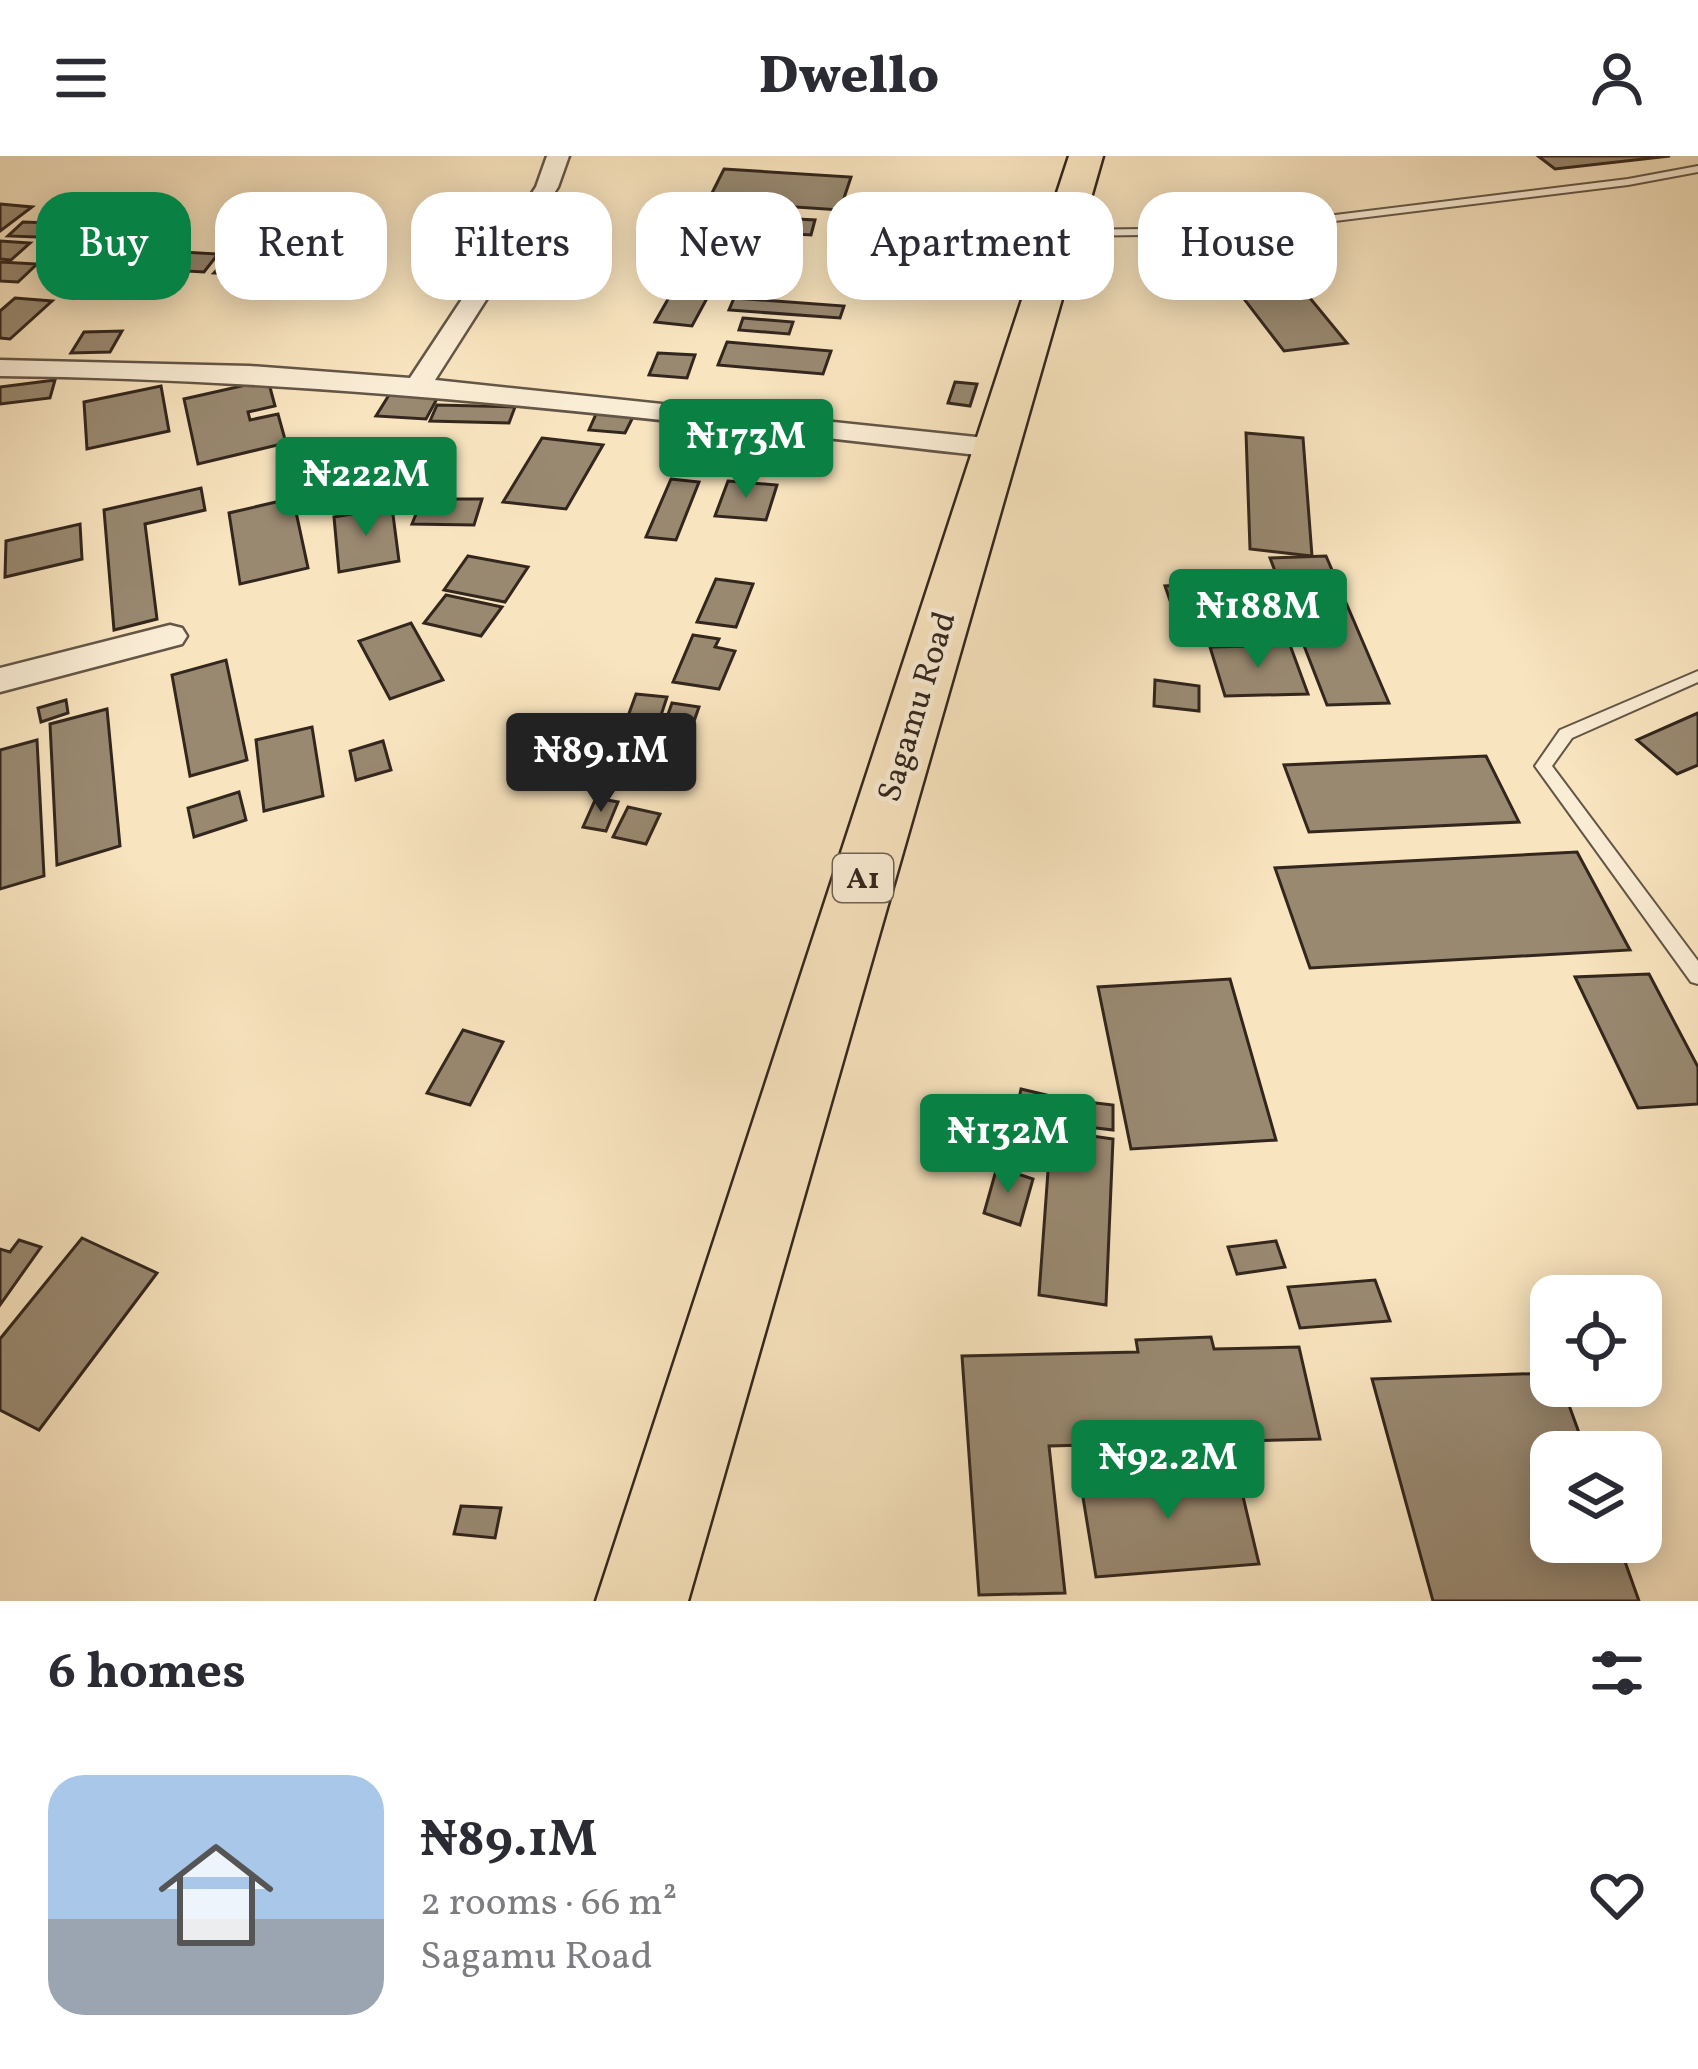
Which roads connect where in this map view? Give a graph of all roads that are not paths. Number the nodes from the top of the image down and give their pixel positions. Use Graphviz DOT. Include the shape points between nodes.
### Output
graph roads {
  1 [pos="558,156"];
  2 [pos="1086,156"];
  3 [pos="1698,169"];
  4 [pos="1075,192"];
  5 [pos="1114,232"];
  6 [pos="1041,300"];
  7 [pos="0,368"];
  8 [pos="418,386"];
  9 [pos="995,448"];
  10 [pos="170,636"];
  11 [pos="1698,676"];
  12 [pos="0,680"];
  13 [pos="1698,976"];
  14 [pos="642,1601"];
  1 -- 8 [label="street" via="547,187"];
  2 -- 4 [label="highway, Sagamu Road / A1"];
  3 -- 5 [label="lane" via="1230,231"];
  6 -- 9 [label="highway, Sagamu Road / A1"];
  7 -- 8 [label="street" via="161,367"];
  8 -- 9 [label="street"];
  9 -- 14 [label="highway, Sagamu Road / A1"];
  10 -- 12 [label="street"];
  11 -- 13 [label="lane" via="1566,734 1543,766"];
}
